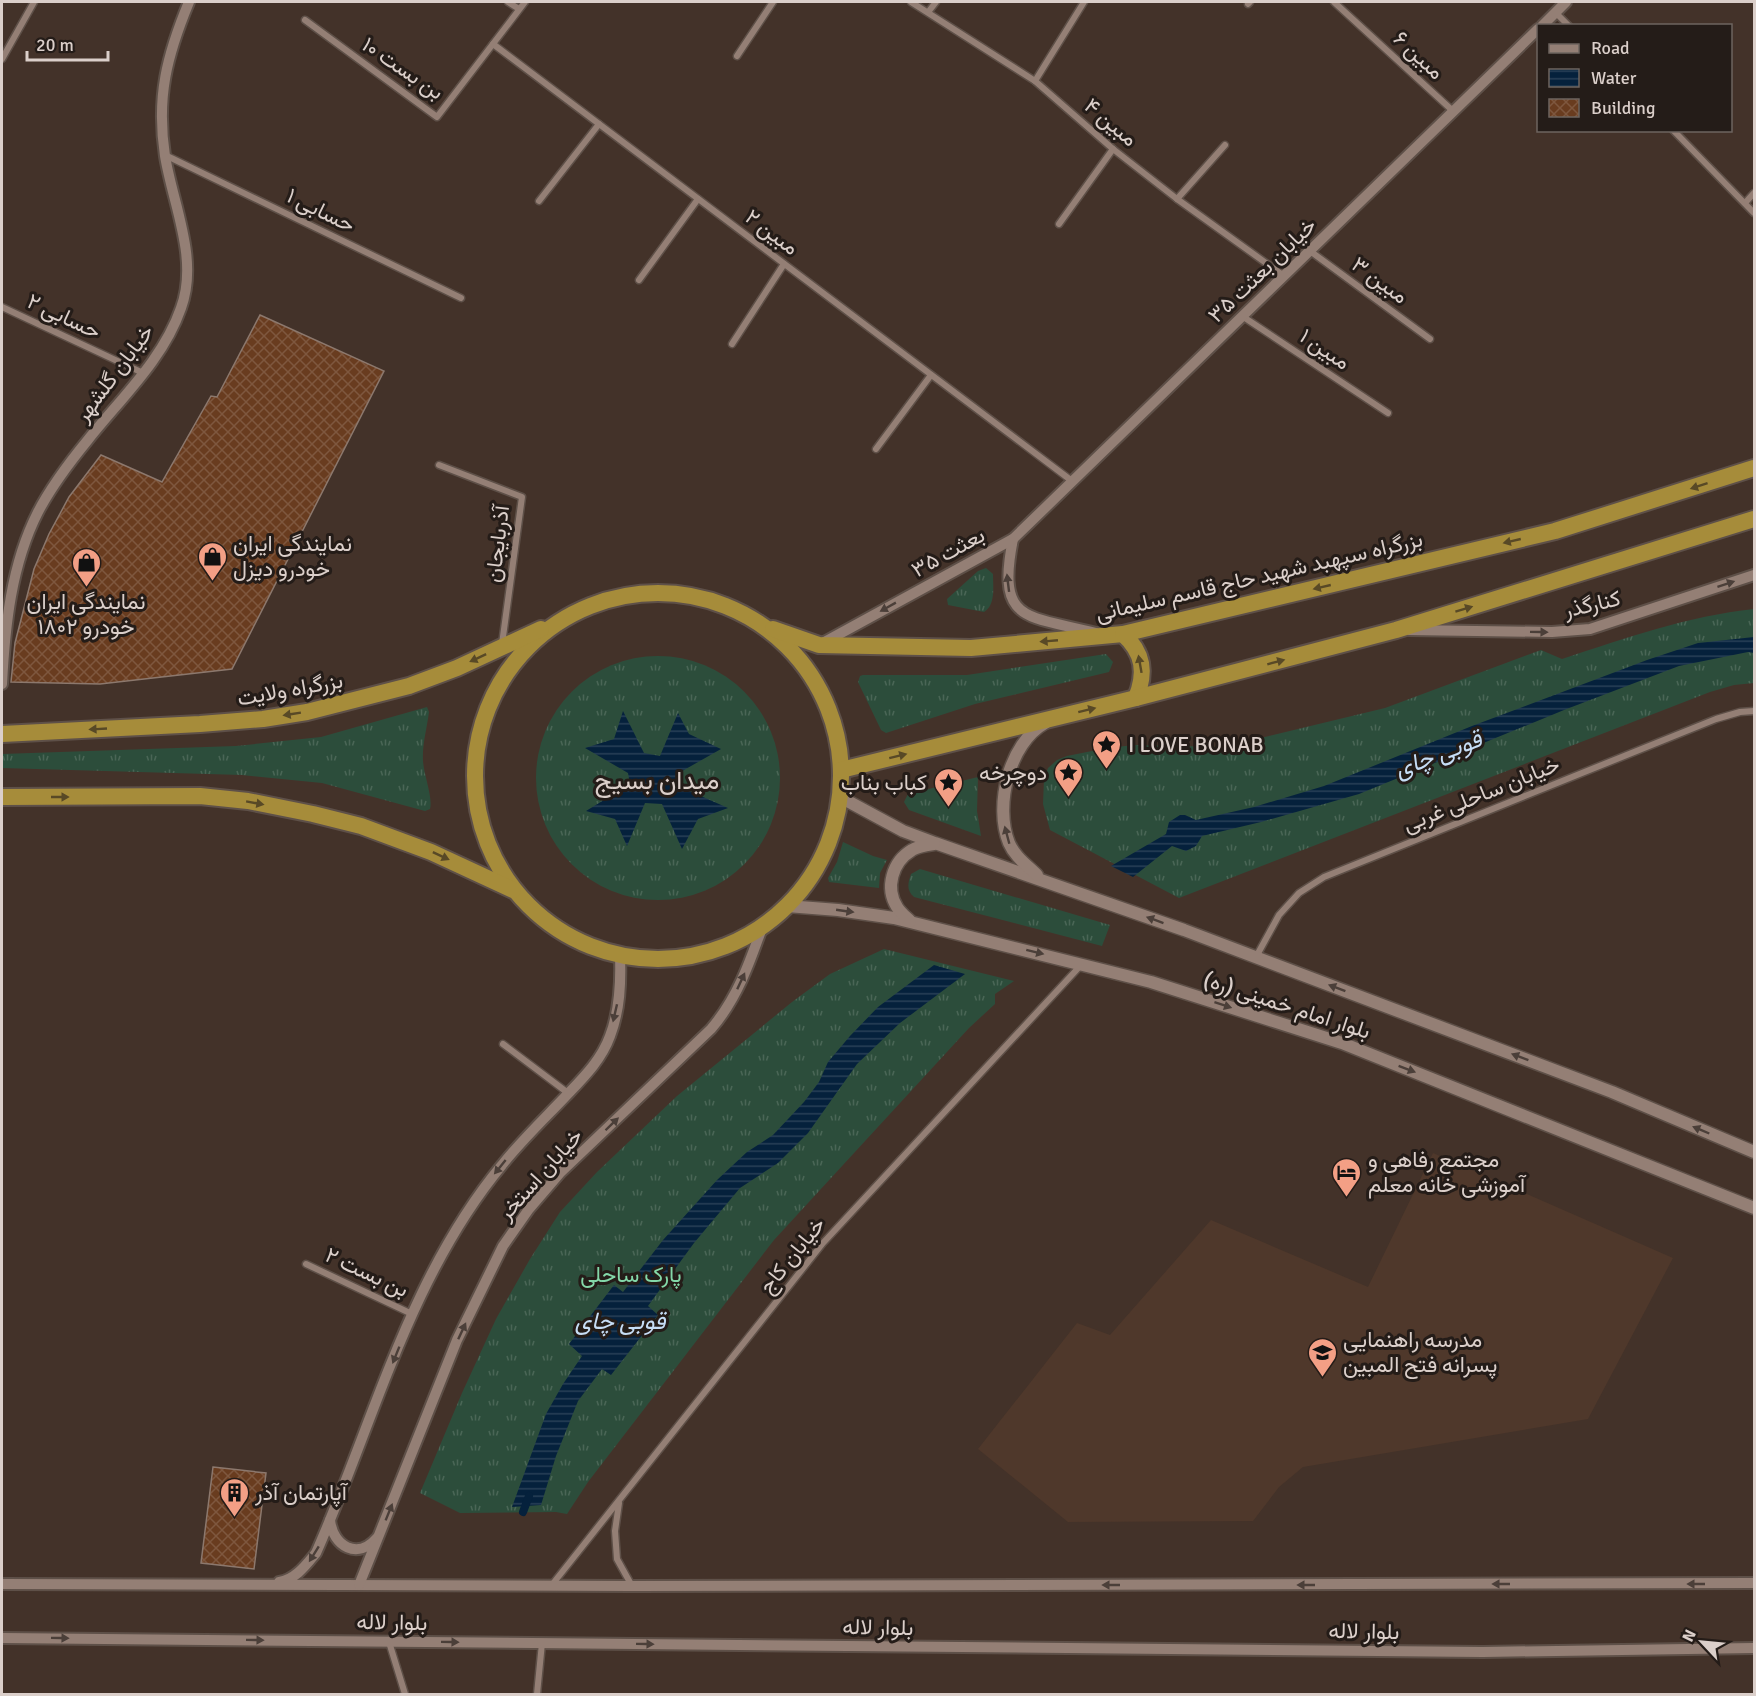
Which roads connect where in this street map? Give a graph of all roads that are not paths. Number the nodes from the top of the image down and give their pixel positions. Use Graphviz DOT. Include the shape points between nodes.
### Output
graph roads {
  1 [pos="34,2"];
  2 [pos="189,2"];
  3 [pos="508,2"];
  4 [pos="525,2"];
  5 [pos="773,2"];
  6 [pos="911,2"];
  7 [pos="936,2"];
  8 [pos="1084,2"];
  9 [pos="1334,2"];
  10 [pos="1566,2"];
  11 [pos="519,9"];
  12 [pos="929,11"];
  13 [pos="1555,12"];
  14 [pos="304,20"];
  15 [pos="1543,24"];
  16 [pos="1567,24"];
  17 [pos="1537,30"];
  18 [pos="493,44"];
  19 [pos="737,56"];
  20 [pos="2,59"];
  21 [pos="1035,81"];
  22 [pos="1453,111"];
  23 [pos="599,124"];
  24 [pos="1675,132"];
  25 [pos="1225,146"];
  26 [pos="1113,149"];
  27 [pos="165,155"];
  28 [pos="1755,193"];
  29 [pos="698,199"];
  30 [pos="1178,199"];
  31 [pos="539,201"];
  32 [pos="1745,203"];
  33 [pos="1755,213"];
  34 [pos="1059,224"];
  35 [pos="1310,251"];
  36 [pos="784,264"];
  37 [pos="1284,276"];
  38 [pos="639,280"];
  39 [pos="461,298"];
  40 [pos="2,307"];
  41 [pos="1242,316"];
  42 [pos="1430,339"];
  43 [pos="732,344"];
  44 [pos="143,373"];
  45 [pos="931,375"];
  46 [pos="1388,413"];
  47 [pos="876,448"];
  48 [pos="439,465"];
  49 [pos="1755,468"];
  50 [pos="1072,481"];
  51 [pos="1755,519"];
  52 [pos="1013,539"];
  53 [pos="1755,575"];
  54 [pos="569,616"];
  55 [pos="764,626"];
  56 [pos="1396,630"];
  57 [pos="1123,634"];
  58 [pos="1106,635"];
  59 [pos="819,645"];
  60 [pos="502,647"];
  61 [pos="2,684"];
  62 [pos="1136,698"];
  63 [pos="1755,711"];
  64 [pos="1056,718"];
  65 [pos="2,734"];
  66 [pos="841,770"];
  67 [pos="2,797"];
  68 [pos="840,797"];
  69 [pos="935,843"];
  70 [pos="1042,880"];
  71 [pos="515,891"];
  72 [pos="787,906"];
  73 [pos="911,922"];
  74 [pos="763,925"];
  75 [pos="620,956"];
  76 [pos="1256,957"];
  77 [pos="1082,964"];
  78 [pos="503,1044"];
  79 [pos="568,1093"];
  80 [pos="1755,1152"];
  81 [pos="1755,1208"];
  82 [pos="306,1263"];
  83 [pos="412,1314"];
  84 [pos="619,1502"];
  85 [pos="330,1520"];
  86 [pos="379,1535"];
  87 [pos="1755,1583"];
  88 [pos="2,1584"];
  89 [pos="243,1585"];
  90 [pos="359,1585"];
  91 [pos="551,1586"];
  92 [pos="632,1586"];
  93 [pos="2,1638"];
  94 [pos="389,1642"];
  95 [pos="542,1643"];
  96 [pos="1755,1648"];
  97 [pos="405,1695"];
  98 [pos="537,1695"];
  1 -- 20 [label="street"];
  2 -- 27 [label="street, خیابان گلشهر" via="166,70 162,100"];
  3 -- 11 [label="street"];
  4 -- 11 [label="street"];
  5 -- 19 [label="street"];
  6 -- 12 [label="street, مبین ۴"];
  7 -- 12 [label="street"];
  8 -- 21 [label="street"];
  9 -- 22 [label="street, مبین ۶"];
  10 -- 13 [label="street, خیابان بعثت ۳۵"];
  11 -- 18 [label="street"];
  12 -- 21 [label="street, مبین ۴"];
  13 -- 15 [label="street, خیابان بعثت ۳۵"];
  13 -- 16 [label="street"];
  14 -- 18 [label="street, بن بست ۱۰" via="437,117"];
  17 -- 22 [label="street, خیابان بعثت ۳۵"];
  18 -- 23 [label="street, مبین ۲"];
  21 -- 26 [label="street, مبین ۴"];
  22 -- 35 [label="street, خیابان بعثت ۳۵"];
  23 -- 29 [label="street, مبین ۲"];
  23 -- 31 [label="street"];
  24 -- 32 [label="street"];
  25 -- 30 [label="street"];
  26 -- 30 [label="street, مبین ۴"];
  26 -- 34 [label="street"];
  27 -- 39 [label="street, حسابی ۱"];
  27 -- 44 [label="street, خیابان گلشهر" via="188,270 181,308"];
  28 -- 32 [label="street"];
  29 -- 36 [label="street, مبین ۲"];
  29 -- 38 [label="street"];
  30 -- 37 [label="street, مبین ۴"];
  32 -- 33 [label="street"];
  35 -- 37 [label="street, خیابان بعثت ۳۵"];
  35 -- 42 [label="street, مبین ۳"];
  36 -- 43 [label="street"];
  36 -- 45 [label="street, مبین ۲"];
  37 -- 41 [label="street, خیابان بعثت ۳۵"];
  40 -- 44 [label="street, حسابی ۲"];
  41 -- 46 [label="street, مبین ۱"];
  41 -- 50 [label="street, خیابان بعثت ۳۵"];
  44 -- 61 [label="street, خیابان گلشهر" via="86,441 38,513 12,590"];
  45 -- 47 [label="street"];
  45 -- 50 [label="street, مبین ۲"];
  48 -- 60 [label="street, آذربایجان" via="522,497"];
  49 -- 57 [label="highway, بزرگراه سپهبد شهید حاج قاسم سلیمانی, one-way" via="1555,531"];
  50 -- 52 [label="street, خیابان بعثت ۳۵"];
  56 -- 51 [label="highway, one-way"];
  58 -- 52 [label="street, بعثت ۳۵, one-way" via="1024,615 1014,605 1007,588"];
  52 -- 59 [label="street, بعثت ۳۵, one-way"];
  56 -- 53 [label="street, کنارگذر, one-way" via="1590,629"];
  54 -- 55 [label="highway" via="619,597 672,593 723,604"];
  54 -- 60 [label="highway, بزرگراه ولایت"];
  54 -- 71 [label="highway" via="536,639 510,669 490,703 478,741 475,780 480,820 493,857"];
  55 -- 59 [label="highway, بزرگراه سپهبد شهید حاج قاسم سلیمانی"];
  55 -- 66 [label="highway" via="790,649 821,693 838,743"];
  62 -- 56 [label="highway, one-way"];
  57 -- 58 [label="highway, بزرگراه سپهبد شهید حاج قاسم سلیمانی"];
  62 -- 57 [label="highway, one-way" via="1143,668 1138,652"];
  58 -- 59 [label="highway, بزرگراه سپهبد شهید حاج قاسم سلیمانی, one-way" via="971,648"];
  60 -- 65 [label="highway, بزرگراه ولایت, one-way" via="409,686 307,712 200,724"];
  64 -- 62 [label="highway, one-way"];
  63 -- 76 [label="street, خیابان ساحلی غربی" via="1716,719 1324,877 1299,893 1279,915"];
  66 -- 64 [label="highway, one-way"];
  70 -- 64 [label="main road, one-way" via="1010,844 1004,826 1004,791 1014,758 1034,729"];
  66 -- 68 [label="highway"];
  67 -- 71 [label="highway, one-way" via="200,796 259,803 361,826 431,852"];
  68 -- 69 [label="main road, بلوار امام خمینی (ره)" via="903,831"];
  68 -- 72 [label="highway" via="822,856"];
  69 -- 70 [label="main road, بلوار امام خمینی (ره)"];
  69 -- 73 [label="main road" via="914,848 894,868 892,896"];
  76 -- 70 [label="main road, بلوار امام خمینی (ره), one-way"];
  71 -- 75 [label="highway" via="562,933"];
  72 -- 73 [label="main road, بلوار امام خمینی (ره), one-way"];
  72 -- 74 [label="highway"];
  73 -- 77 [label="main road, بلوار امام خمینی (ره), one-way"];
  74 -- 75 [label="highway" via="739,940 685,957"];
  86 -- 74 [label="street, خیابان استخر, one-way" via="457,1340 503,1246 560,1173 724,1014 747,969"];
  75 -- 79 [label="street, خیابان استخر, one-way" via="621,992 610,1035 599,1059"];
  80 -- 76 [label="main road, بلوار امام خمینی (ره), one-way" via="1612,1092"];
  77 -- 81 [label="main road, بلوار امام خمینی (ره), one-way" via="1342,1043"];
  77 -- 84 [label="street, خیابان کاج" via="823,1243"];
  78 -- 79 [label="street"];
  79 -- 83 [label="street, خیابان استخر, one-way" via="471,1205 437,1261"];
  82 -- 83 [label="street, بن بست ۲"];
  83 -- 85 [label="street, خیابان استخر, one-way"];
  84 -- 91 [label="street, خیابان کاج"];
  84 -- 92 [label="street" via="617,1559"];
  85 -- 86 [label="street" via="334,1536 355,1550 371,1545"];
  85 -- 89 [label="street, خیابان استخر, one-way" via="316,1553 302,1570 284,1582"];
  86 -- 90 [label="street, خیابان استخر"];
  87 -- 92 [label="street, بلوار لاله, one-way"];
  88 -- 89 [label="street, بلوار لاله"];
  89 -- 90 [label="street, بلوار لاله"];
  90 -- 91 [label="street, بلوار لاله"];
  91 -- 92 [label="street, بلوار لاله"];
  93 -- 94 [label="street, بلوار لاله, one-way"];
  94 -- 95 [label="street, بلوار لاله, one-way"];
  94 -- 97 [label="street"];
  95 -- 96 [label="street, بلوار لاله, one-way" via="1483,1652"];
  95 -- 98 [label="street"];
}
